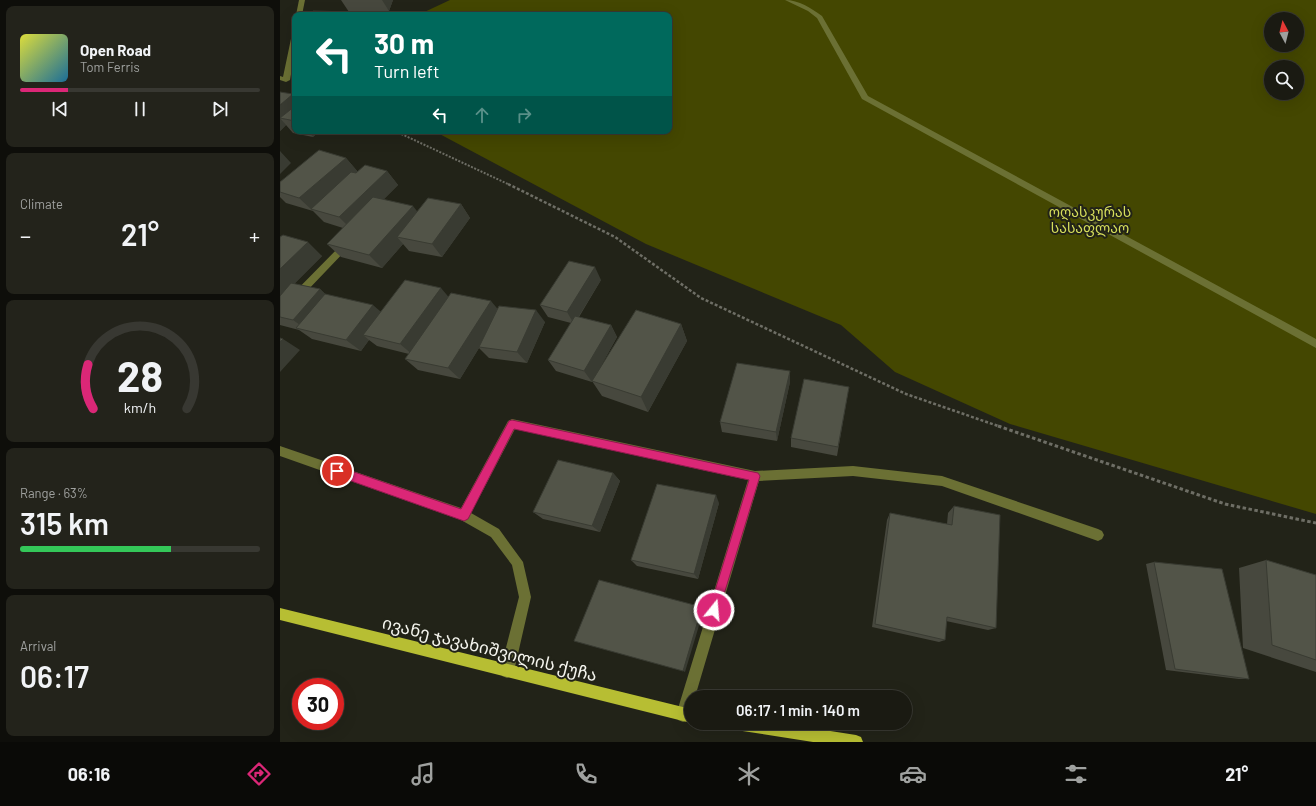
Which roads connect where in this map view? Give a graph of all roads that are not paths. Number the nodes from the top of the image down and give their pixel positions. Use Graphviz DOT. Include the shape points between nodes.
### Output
graph roads {
  1 [pos="302,0"];
  2 [pos="788,0"];
  3 [pos="300,12"];
  4 [pos="292,45"];
  5 [pos="283,79"];
  6 [pos="345,246"];
  7 [pos="280,313"];
  8 [pos="1316,344"];
  9 [pos="280,451"];
  10 [pos="755,476"];
  11 [pos="464,516"];
  12 [pos="1098,535"];
  13 [pos="280,614"];
  14 [pos="507,671"];
  15 [pos="694,690"];
  16 [pos="684,714"];
  17 [pos="780,730"];
  18 [pos="856,742"];
  1 -- 3 [label="street"];
  2 -- 8 [label="street" via="820,17 865,97"];
  4 -- 5 [label="street"];
  6 -- 7 [label="street"];
  9 -- 11 [label="street"];
  10 -- 11 [label="street" via="512,424"];
  10 -- 12 [label="street" via="853,471 942,481"];
  10 -- 15 [label="street"];
  11 -- 14 [label="street" via="495,533 518,562 525,597"];
  13 -- 14 [label="main road, ივანე ჯავახიშვილის ქუჩა"];
  14 -- 16 [label="main road, ივანე ჯავახიშვილის ქუჩა"];
  17 -- 18 [label="main road"];
}
